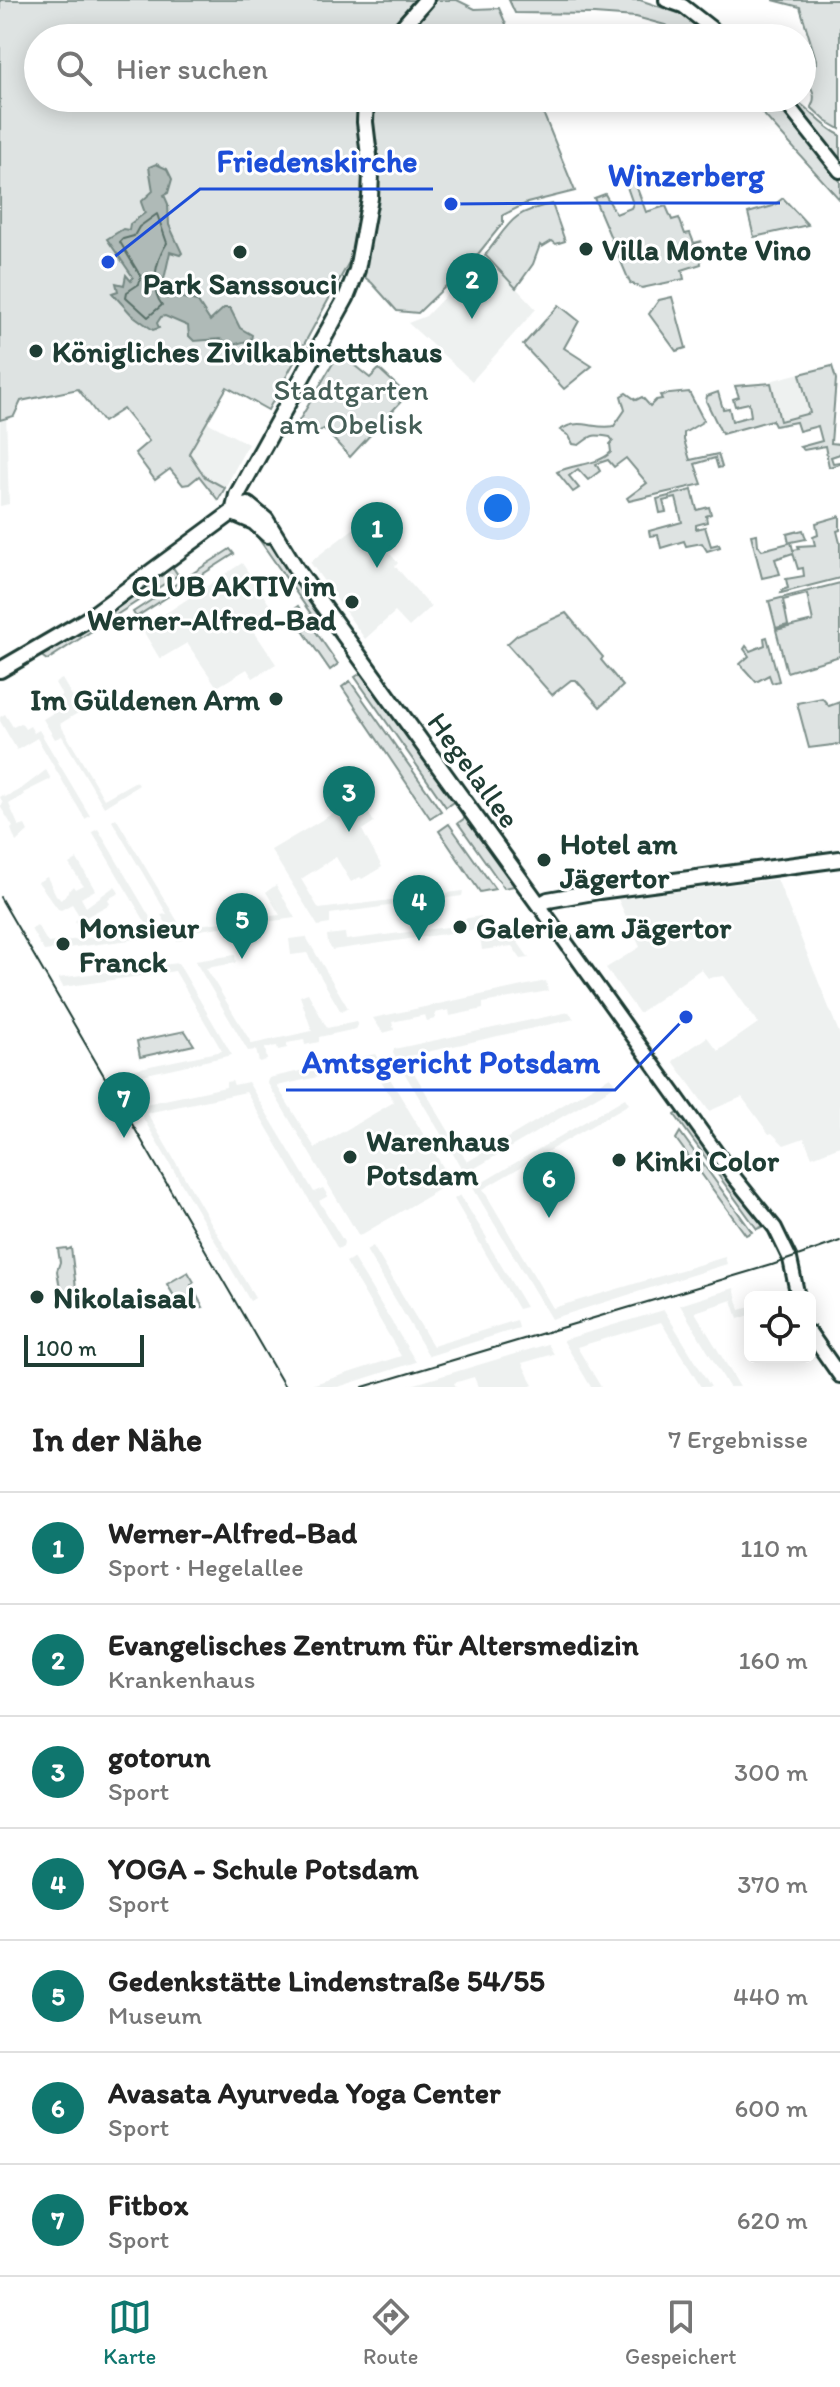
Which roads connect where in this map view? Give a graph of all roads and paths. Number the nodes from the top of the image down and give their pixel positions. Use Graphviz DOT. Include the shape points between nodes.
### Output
graph roads {
  1 [pos="426,0"];
  2 [pos="666,0"];
  3 [pos="405,24"];
  4 [pos="706,24"];
  5 [pos="367,112"];
  6 [pos="793,112"];
  7 [pos="840,171"];
  8 [pos="233,513"];
  9 [pos="0,670"];
  10 [pos="840,859"];
  11 [pos="539,905"];
  12 [pos="797,1291"];
  13 [pos="816,1342"];
  14 [pos="840,1376"];
  1 -- 3 [label="main road"];
  2 -- 4 [label="street"];
  5 -- 8 [label="main road" via="371,185 353,281 237,495"];
  6 -- 7 [label="street"];
  8 -- 9 [label="main road" via="86,620"];
  8 -- 11 [label="main road, Hegelallee" via="243,505 266,520"];
  10 -- 11 [label="main road"];
  11 -- 12 [label="street, Hegelallee" via="775,1228 790,1259"];
  13 -- 14 [label="street"];
}
